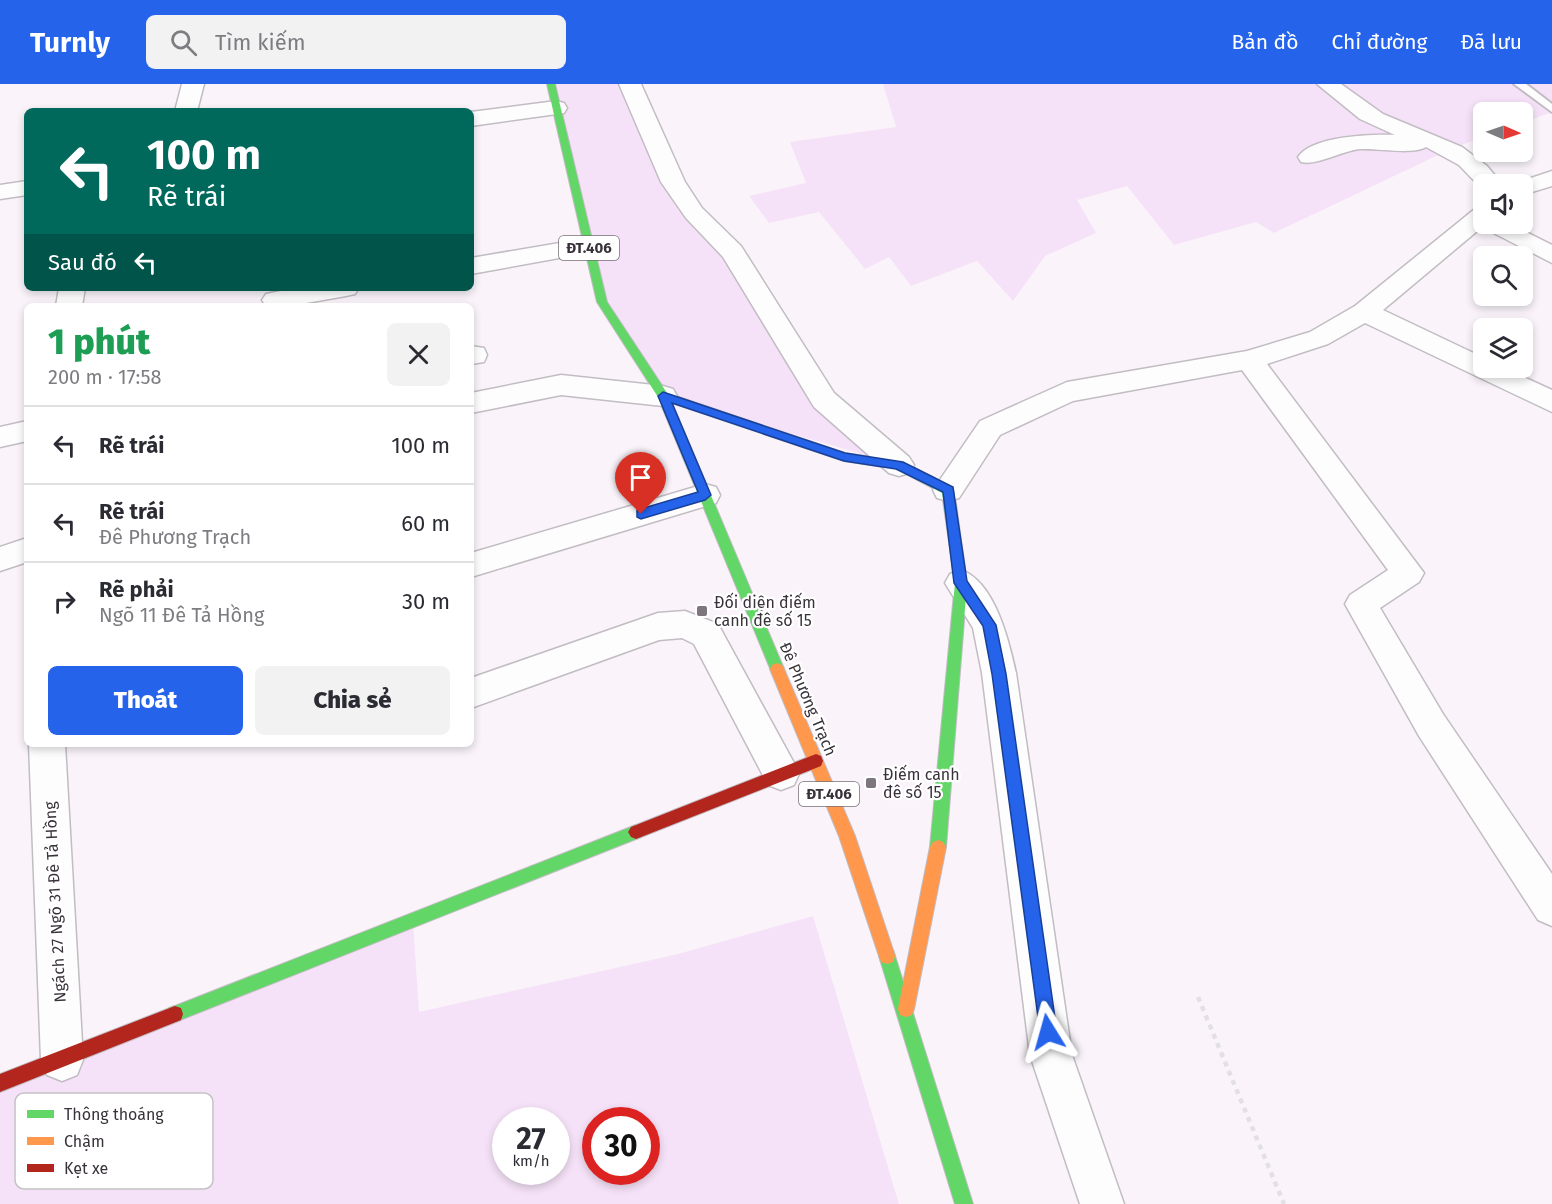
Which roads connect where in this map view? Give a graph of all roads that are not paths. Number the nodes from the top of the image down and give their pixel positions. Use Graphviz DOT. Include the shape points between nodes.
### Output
graph roads {
  1 [pos="193,84"];
  2 [pos="551,84"];
  3 [pos="630,84"];
  4 [pos="1328,84"];
  5 [pos="1519,84"];
  6 [pos="187,108"];
  7 [pos="556,108"];
  8 [pos="1552,109"];
  9 [pos="474,119"];
  10 [pos="1451,149"];
  11 [pos="1309,157"];
  12 [pos="1481,174"];
  13 [pos="1552,178"];
  14 [pos="1533,184"];
  15 [pos="24,188"];
  16 [pos="0,192"];
  17 [pos="1473,227"];
  18 [pos="1514,234"];
  19 [pos="589,246"];
  20 [pos="1552,255"];
  21 [pos="474,265"];
  22 [pos="328,291"];
  23 [pos="275,300"];
  24 [pos="1364,312"];
  25 [pos="1250,360"];
  26 [pos="663,396"];
  27 [pos="474,402"];
  28 [pos="1552,402"];
  29 [pos="24,432"];
  30 [pos="0,436"];
  31 [pos="899,465"];
  32 [pos="948,490"];
  33 [pos="705,495"];
  34 [pos="24,551"];
  35 [pos="0,559"];
  36 [pos="474,564"];
  37 [pos="961,583"];
  38 [pos="474,692"];
  39 [pos="47,747"];
  40 [pos="816,761"];
  41 [pos="781,774"];
  42 [pos="1552,907"];
  43 [pos="906,1010"];
  44 [pos="62,1060"];
  45 [pos="0,1083"];
  46 [pos="964,1204"];
  47 [pos="1102,1204"];
  1 -- 6 [label="street"];
  2 -- 7 [label="main road, Đê Phương Trạch / ĐT.406"];
  3 -- 31 [label="street" via="673,182 694,213 732,252 824,400"];
  4 -- 10 [label="street" via="1380,121"];
  5 -- 8 [label="lane"];
  7 -- 9 [label="street"];
  7 -- 19 [label="main road, Đê Phương Trạch / ĐT.406"];
  10 -- 11 [label="street" via="1408,143 1355,143 1329,147"];
  10 -- 12 [label="street"];
  13 -- 14 [label="street"];
  15 -- 16 [label="street"];
  17 -- 24 [label="street"];
  18 -- 20 [label="street"];
  19 -- 21 [label="street"];
  19 -- 26 [label="main road, Đê Phương Trạch / ĐT.406" via="602,302"];
  22 -- 23 [label="street"];
  24 -- 25 [label="street" via="1319,338"];
  24 -- 28 [label="street"];
  25 -- 32 [label="street" via="1067,392 990,428"];
  25 -- 42 [label="street" via="1408,573 1361,604 1431,725"];
  26 -- 27 [label="street" via="561,385"];
  26 -- 31 [label="main road" via="844,457"];
  26 -- 33 [label="main road, Đê Phương Trạch / ĐT.406"];
  29 -- 30 [label="street"];
  31 -- 32 [label="main road"];
  32 -- 37 [label="main road"];
  33 -- 36 [label="street"];
  33 -- 40 [label="main road, Đê Phương Trạch / ĐT.406"];
  34 -- 35 [label="street"];
  37 -- 43 [label="main road" via="936,864"];
  37 -- 47 [label="street" via="989,625 1051,1055"];
  38 -- 41 [label="street" via="658,627 685,624 706,634"];
  39 -- 44 [label="street, Ngách 27 Ngõ 31 Đê Tả Hồng"];
  40 -- 41 [label="main road"];
  40 -- 43 [label="main road, Đê Phương Trạch / ĐT.406" via="847,836"];
  41 -- 44 [label="main road"];
  43 -- 46 [label="main road, Đê Phương Trạch / ĐT.406"];
  44 -- 45 [label="main road"];
}
